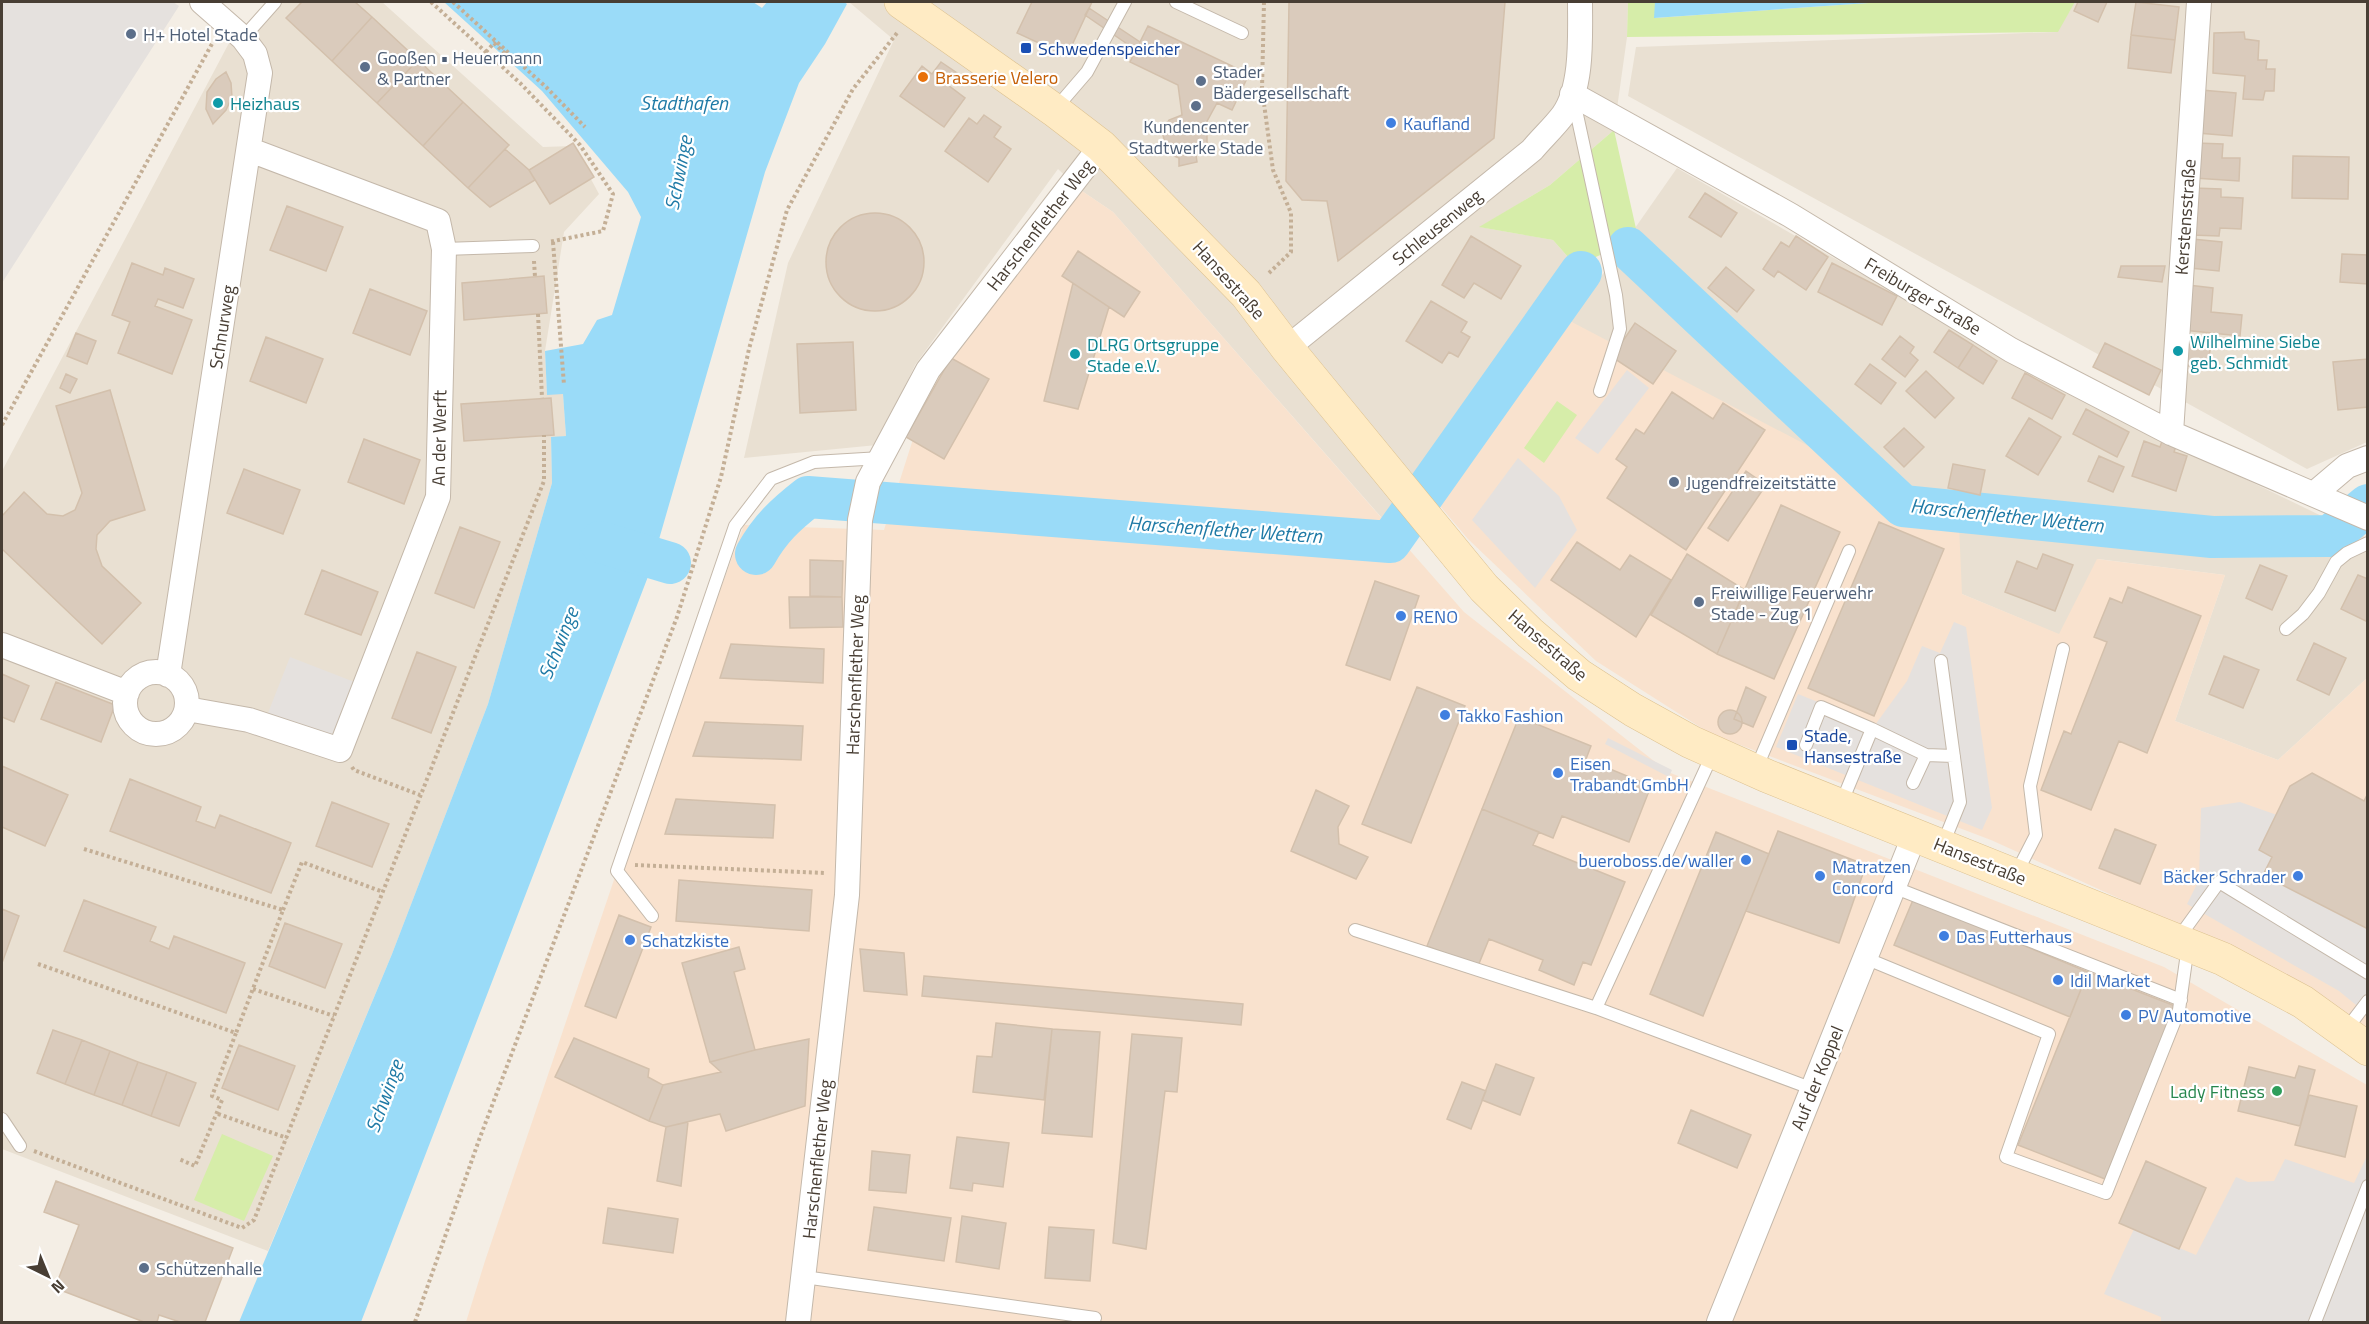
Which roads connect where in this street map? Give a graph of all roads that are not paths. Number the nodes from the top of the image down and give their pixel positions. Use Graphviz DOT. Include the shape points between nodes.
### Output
graph roads {
  1 [pos="202,2"];
  2 [pos="275,2"];
  3 [pos="1125,2"];
  4 [pos="1176,2"];
  5 [pos="1580,2"];
  6 [pos="2199,2"];
  7 [pos="901,15"];
  8 [pos="1242,33"];
  9 [pos="243,38"];
  10 [pos="1572,94"];
  11 [pos="1054,110"];
  12 [pos="1101,146"];
  13 [pos="250,150"];
  14 [pos="533,246"];
  15 [pos="444,249"];
  16 [pos="1287,348"];
  17 [pos="1600,391"];
  18 [pos="2171,433"];
  19 [pos="881,458"];
  20 [pos="2367,458"];
  21 [pos="2314,494"];
  22 [pos="2367,518"];
  23 [pos="2367,543"];
  24 [pos="1849,551"];
  25 [pos="2286,629"];
  26 [pos="2,645"];
  27 [pos="2062,649"];
  28 [pos="1941,661"];
  29 [pos="168,675"];
  30 [pos="127,693"];
  31 [pos="187,710"];
  32 [pos="1872,729"];
  33 [pos="1806,745"];
  34 [pos="1713,751"];
  35 [pos="1926,755"];
  36 [pos="1954,756"];
  37 [pos="1755,771"];
  38 [pos="1913,783"];
  39 [pos="1841,806"];
  40 [pos="1929,839"];
  41 [pos="2016,875"];
  42 [pos="1893,887"];
  43 [pos="652,916"];
  44 [pos="1355,930"];
  45 [pos="2183,942"];
  46 [pos="1865,958"];
  47 [pos="2367,973"];
  48 [pos="2181,1000"];
  49 [pos="2367,1001"];
  50 [pos="1596,1008"];
  51 [pos="2356,1040"];
  52 [pos="1812,1089"];
  53 [pos="2,1119"];
  54 [pos="20,1146"];
  55 [pos="2367,1186"];
  56 [pos="804,1277"];
  57 [pos="1095,1318"];
  58 [pos="2315,1322"];
  59 [pos="798,1323"];
  60 [pos="1719,1323"];
  1 -- 9 [label="street, Schnurweg"];
  2 -- 9 [label="lane"];
  3 -- 11 [label="lane" via="1088,72"];
  4 -- 8 [label="lane"];
  5 -- 10 [label="street" via="1580,51"];
  6 -- 18 [label="street, Kerstensstraße"];
  7 -- 11 [label="main road, Hansestraße"];
  9 -- 13 [label="street, Schnurweg" via="255,54 260,73"];
  10 -- 16 [label="street, Schleusenweg" via="1564,114 1532,150"];
  10 -- 17 [label="lane" via="1620,329"];
  10 -- 18 [label="street, Freiburger Straße" via="1790,215 2011,350"];
  11 -- 12 [label="main road, Hansestraße"];
  12 -- 16 [label="main road, Hansestraße" via="1246,294"];
  12 -- 19 [label="street, Harschenflether Weg" via="928,370"];
  13 -- 15 [label="street, An der Werft" via="438,221"];
  13 -- 29 [label="street, Schnurweg"];
  14 -- 15 [label="lane"];
  15 -- 31 [label="street, An der Werft" via="438,497 340,750 249,720"];
  16 -- 34 [label="main road, Hansestraße" via="1484,588 1530,633 1580,675 1633,710"];
  18 -- 21 [label="street, Freiburger Straße"];
  19 -- 43 [label="lane" via="814,462 771,479 735,526 617,870"];
  19 -- 56 [label="street, Harschenflether Weg" via="868,482 860,520 848,874"];
  20 -- 21 [label="street" via="2346,466"];
  21 -- 22 [label="street, Freiburger Straße"];
  23 -- 25 [label="lane" via="2336,562 2304,614"];
  24 -- 37 [label="lane"];
  26 -- 30 [label="street"];
  27 -- 41 [label="lane" via="2030,786 2036,835"];
  28 -- 36 [label="lane"];
  29 -- 30 [label="street" via="149,673 139,677"];
  29 -- 31 [label="street" via="183,689"];
  30 -- 31 [label="street" via="128,717 150,734 169,732"];
  32 -- 33 [label="lane" via="1821,707"];
  32 -- 35 [label="lane"];
  32 -- 39 [label="lane"];
  34 -- 37 [label="main road, Hansestraße"];
  34 -- 50 [label="lane"];
  35 -- 36 [label="lane"];
  35 -- 38 [label="lane"];
  36 -- 40 [label="lane" via="1960,802"];
  37 -- 39 [label="main road, Hansestraße"];
  39 -- 40 [label="main road, Hansestraße"];
  40 -- 41 [label="main road, Hansestraße"];
  40 -- 42 [label="street, Auf der Koppel"];
  41 -- 45 [label="main road, Hansestraße"];
  42 -- 46 [label="street, Auf der Koppel"];
  42 -- 48 [label="lane"];
  44 -- 50 [label="lane"];
  45 -- 47 [label="lane" via="2219,882"];
  45 -- 48 [label="lane"];
  45 -- 51 [label="main road, Hansestraße" via="2303,1002"];
  46 -- 48 [label="lane" via="2049,1034 2006,1157 2106,1193"];
  46 -- 52 [label="street, Auf der Koppel"];
  49 -- 51 [label="lane"];
  50 -- 52 [label="lane"];
  52 -- 60 [label="street, Auf der Koppel"];
  53 -- 54 [label="lane"];
  55 -- 58 [label="lane"];
  56 -- 57 [label="lane"];
  56 -- 59 [label="street, Harschenflether Weg"];
}
